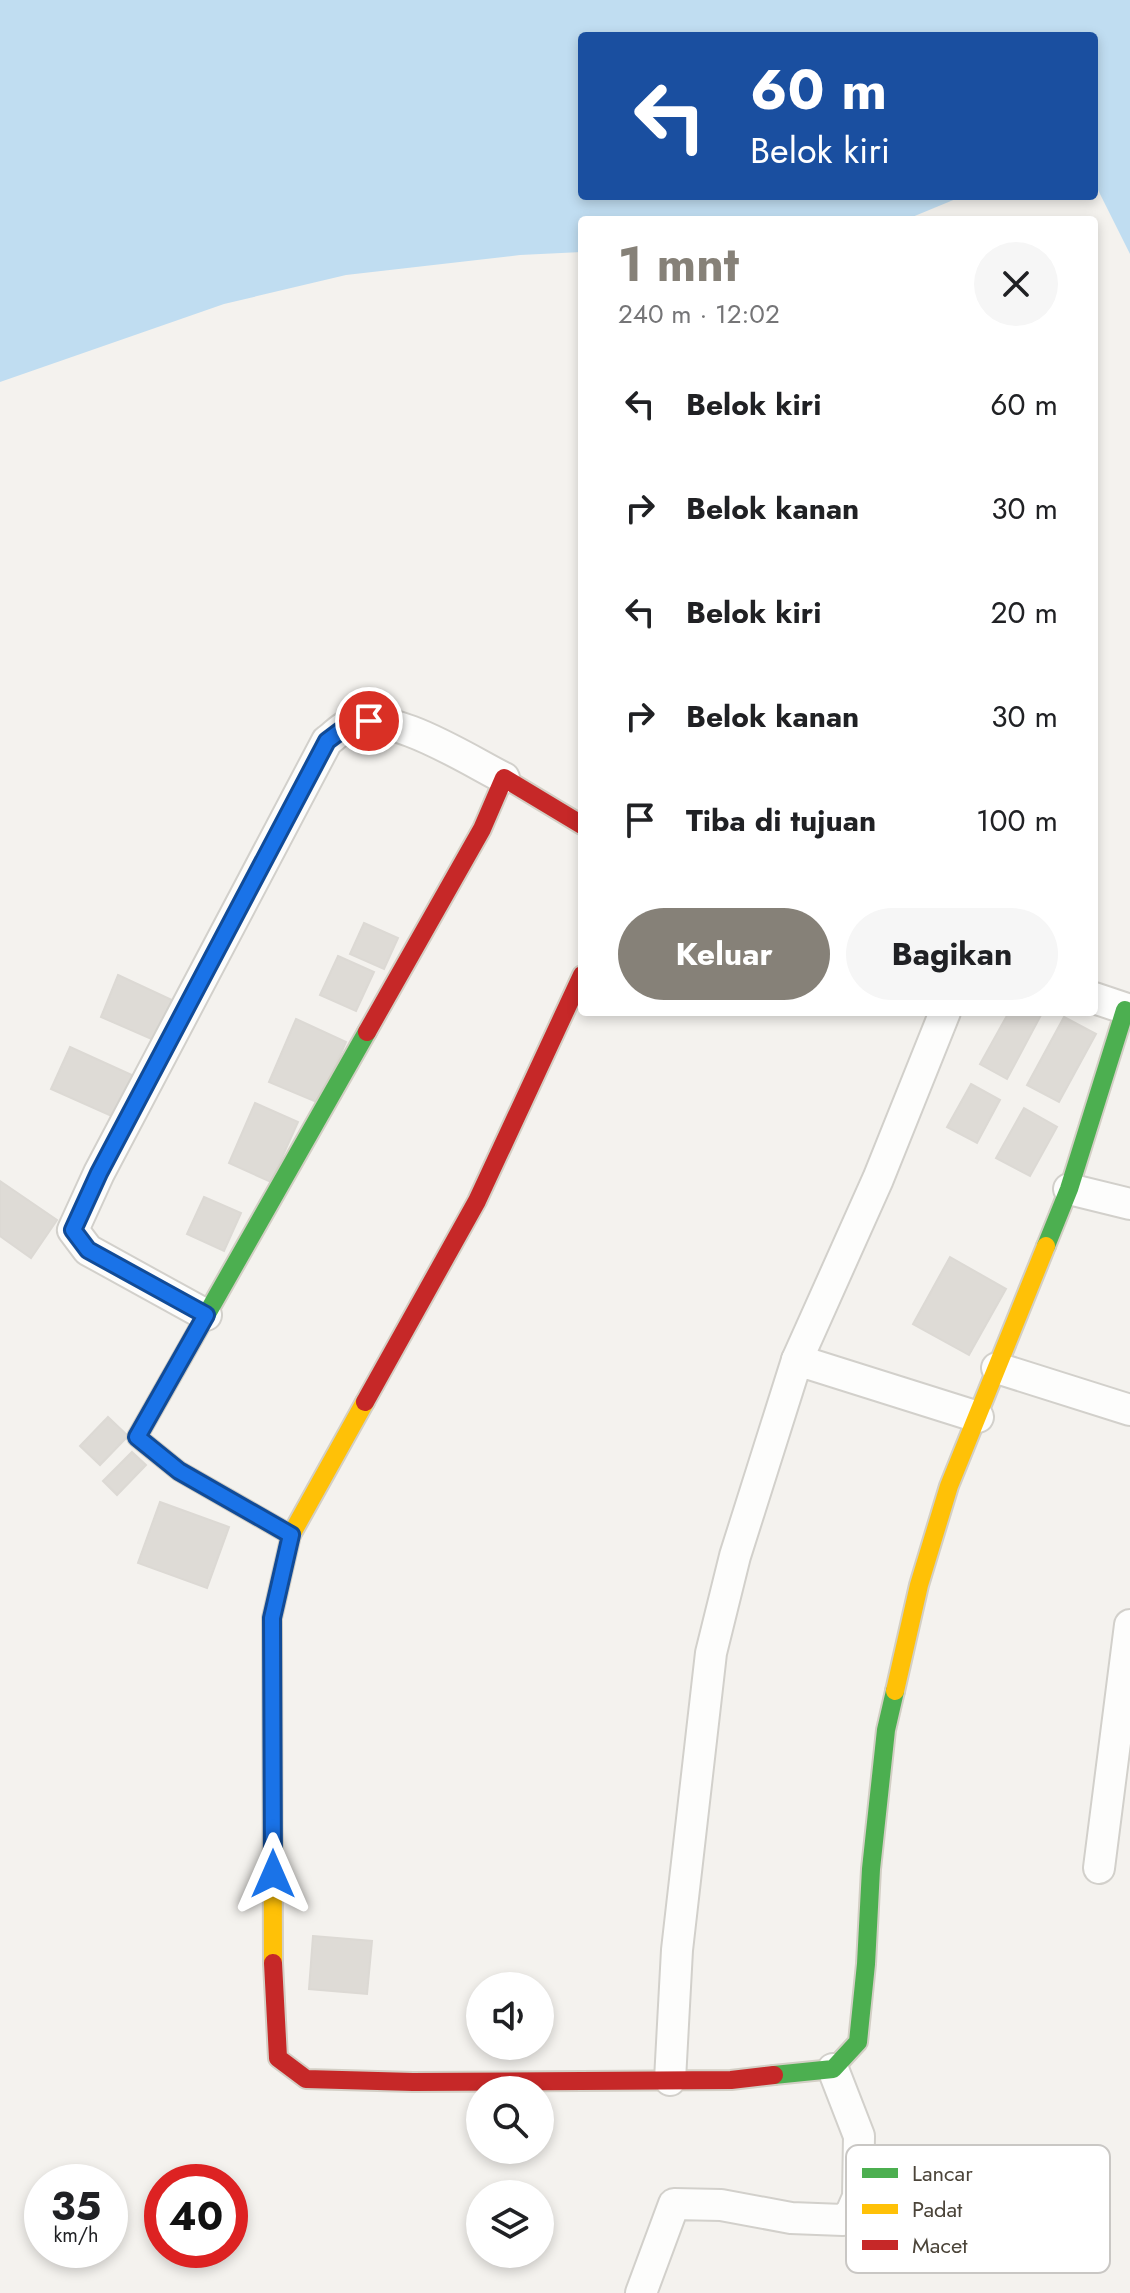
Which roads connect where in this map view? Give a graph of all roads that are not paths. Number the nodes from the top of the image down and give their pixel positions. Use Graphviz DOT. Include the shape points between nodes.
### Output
graph roads {
  1 [pos="504,778"];
  2 [pos="578,823"];
  3 [pos="578,984"];
  4 [pos="1098,999"];
  5 [pos="1128,1010"];
  6 [pos="943,1016"];
  7 [pos="1069,1189"];
  8 [pos="1130,1204"];
  9 [pos="206,1315"];
  10 [pos="797,1360"];
  11 [pos="997,1368"];
  12 [pos="1130,1410"];
  13 [pos="978,1417"];
  14 [pos="291,1535"];
  15 [pos="1130,1625"];
  16 [pos="1099,1868"];
  17 [pos="833,2069"];
  18 [pos="670,2080"];
  19 [pos="859,2145"];
  20 [pos="846,2217"];
  21 [pos="641,2293"];
  1 -- 2 [label="street"];
  1 -- 9 [label="street" via="482,829"];
  1 -- 9 [label="street" via="399,725 369,721 347,726 327,741 73,1230 88,1250"];
  3 -- 14 [label="street" via="477,1201"];
  4 -- 5 [label="street"];
  5 -- 7 [label="street"];
  6 -- 10 [label="street"];
  7 -- 8 [label="street"];
  7 -- 11 [label="street"];
  9 -- 14 [label="street" via="137,1437 179,1471"];
  10 -- 13 [label="street"];
  10 -- 18 [label="street" via="735,1556 711,1653 677,1950"];
  11 -- 12 [label="street"];
  11 -- 13 [label="street"];
  13 -- 17 [label="street" via="949,1486 919,1585 886,1730 858,2042"];
  14 -- 18 [label="street" via="272,1618 272,1937 278,2058 306,2079"];
  15 -- 16 [label="street"];
  17 -- 18 [label="street" via="731,2080"];
  17 -- 19 [label="street"];
  20 -- 21 [label="street" via="791,2218 721,2205 674,2204"];
}
